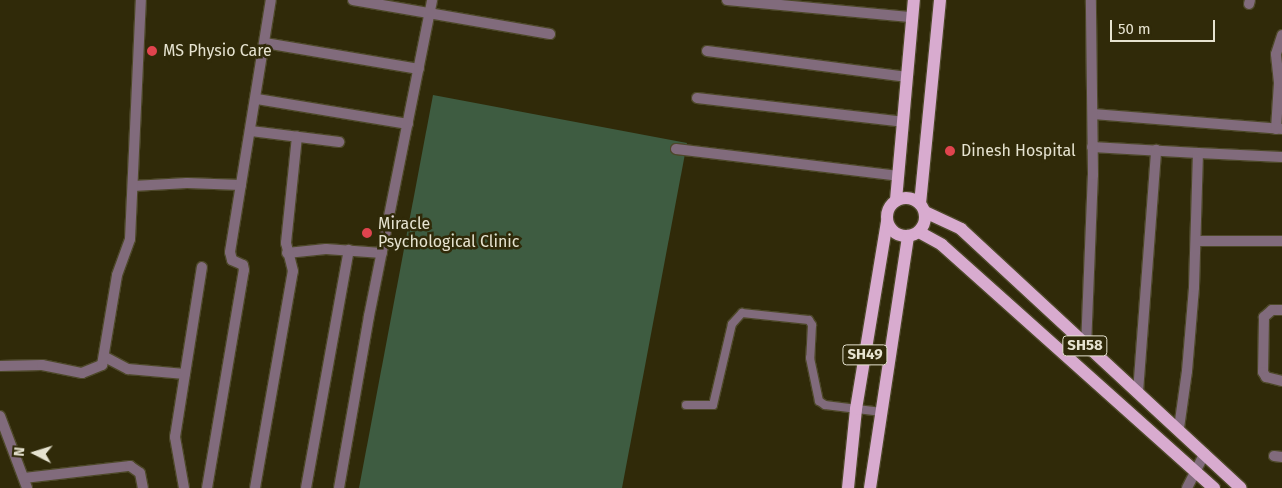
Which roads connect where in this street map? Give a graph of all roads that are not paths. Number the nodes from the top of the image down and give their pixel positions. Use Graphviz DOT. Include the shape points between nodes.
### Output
graph roads {
  1 [pos="140,0"];
  2 [pos="271,0"];
  3 [pos="353,0"];
  4 [pos="432,0"];
  5 [pos="727,0"];
  6 [pos="914,0"];
  7 [pos="940,0"];
  8 [pos="1091,0"];
  9 [pos="804,2"];
  10 [pos="853,5"];
  11 [pos="430,15"];
  12 [pos="912,17"];
  13 [pos="550,34"];
  14 [pos="1282,35"];
  15 [pos="265,43"];
  16 [pos="707,51"];
  17 [pos="419,69"];
  18 [pos="907,77"];
  19 [pos="696,98"];
  20 [pos="257,99"];
  21 [pos="1092,114"];
  22 [pos="903,122"];
  23 [pos="408,124"];
  24 [pos="1279,129"];
  25 [pos="251,131"];
  26 [pos="297,137"];
  27 [pos="339,142"];
  28 [pos="1092,147"];
  29 [pos="676,149"];
  30 [pos="1156,150"];
  31 [pos="1198,153"];
  32 [pos="1282,157"];
  33 [pos="898,176"];
  34 [pos="241,185"];
  35 [pos="132,186"];
  36 [pos="896,200"];
  37 [pos="923,208"];
  38 [pos="888,222"];
  39 [pos="914,234"];
  40 [pos="1197,241"];
  41 [pos="1282,241"];
  42 [pos="349,250"];
  43 [pos="287,253"];
  44 [pos="382,253"];
  45 [pos="202,267"];
  46 [pos="1282,310"];
  47 [pos="1075,337"];
  48 [pos="1086,347"];
  49 [pos="1063,352"];
  50 [pos="105,357"];
  51 [pos="0,366"];
  52 [pos="185,374"];
  53 [pos="1282,381"];
  54 [pos="1138,392"];
  55 [pos="686,405"];
  56 [pos="856,409"];
  57 [pos="882,412"];
  58 [pos="0,416"];
  59 [pos="1178,428"];
  60 [pos="4,436"];
  61 [pos="1204,454"];
  62 [pos="1196,470"];
  63 [pos="25,483"];
  64 [pos="847,487"];
  65 [pos="143,488"];
  66 [pos="184,488"];
  67 [pos="207,488"];
  68 [pos="255,488"];
  69 [pos="306,488"];
  70 [pos="339,488"];
  71 [pos="870,488"];
  72 [pos="1187,488"];
  73 [pos="1214,488"];
  74 [pos="1240,488"];
  1 -- 35 [label="street"];
  2 -- 15 [label="street"];
  3 -- 11 [label="street"];
  4 -- 11 [label="street"];
  5 -- 9 [label="street"];
  6 -- 12 [label="main road"];
  7 -- 37 [label="main road"];
  8 -- 21 [label="street"];
  9 -- 10 [label="street"];
  10 -- 12 [label="street"];
  11 -- 13 [label="street"];
  11 -- 17 [label="street"];
  12 -- 18 [label="main road"];
  14 -- 24 [label="street" via="1276,54"];
  15 -- 17 [label="street"];
  15 -- 20 [label="street"];
  16 -- 18 [label="street"];
  17 -- 23 [label="street"];
  18 -- 22 [label="main road"];
  19 -- 22 [label="street"];
  20 -- 23 [label="street"];
  20 -- 25 [label="street"];
  21 -- 24 [label="street"];
  21 -- 28 [label="street"];
  22 -- 33 [label="main road"];
  23 -- 44 [label="street"];
  25 -- 26 [label="street"];
  25 -- 34 [label="street"];
  26 -- 27 [label="street"];
  26 -- 43 [label="street"];
  28 -- 30 [label="street"];
  28 -- 48 [label="street"];
  29 -- 33 [label="street"];
  30 -- 31 [label="street"];
  30 -- 54 [label="street"];
  31 -- 32 [label="street"];
  31 -- 40 [label="street"];
  33 -- 36 [label="main road"];
  34 -- 35 [label="street" via="187,182"];
  34 -- 67 [label="street" via="230,256 244,270"];
  35 -- 50 [label="street" via="130,239 117,274"];
  36 -- 37 [label="main road, SH58" via="907,197"];
  36 -- 38 [label="main road" via="888,209"];
  37 -- 39 [label="main road" via="925,223"];
  37 -- 47 [label="main road, SH58" via="961,229"];
  38 -- 39 [label="main road, SH58" via="893,231"];
  38 -- 56 [label="main road, SH49"];
  39 -- 49 [label="main road, SH58" via="942,244"];
  39 -- 57 [label="main road, SH49"];
  40 -- 41 [label="street"];
  40 -- 59 [label="street" via="1188,371"];
  42 -- 43 [label="street"];
  42 -- 44 [label="street"];
  42 -- 69 [label="street"];
  43 -- 68 [label="street" via="293,271 288,313"];
  44 -- 70 [label="street"];
  45 -- 52 [label="street"];
  46 -- 53 [label="street" via="1272,310 1264,317 1263,372 1266,377"];
  47 -- 48 [label="main road, SH58"];
  47 -- 49 [label="main road"];
  48 -- 54 [label="main road, SH58"];
  49 -- 62 [label="main road, SH58"];
  50 -- 51 [label="street" via="102,364 82,373 42,365"];
  50 -- 52 [label="street" via="128,369"];
  52 -- 66 [label="street" via="175,446"];
  54 -- 59 [label="main road, SH58"];
  55 -- 56 [label="lane" via="713,404 732,324 742,313 809,320 812,325 810,358 819,401"];
  56 -- 57 [label="lane"];
  56 -- 64 [label="main road, SH49"];
  57 -- 71 [label="main road, SH49"];
  58 -- 60 [label="street"];
  59 -- 61 [label="main road, SH58"];
  60 -- 63 [label="street"];
  61 -- 62 [label="street"];
  61 -- 74 [label="main road, SH58"];
  62 -- 72 [label="street"];
  62 -- 73 [label="main road, SH58"];
  63 -- 65 [label="street" via="130,466 140,472"];
}
